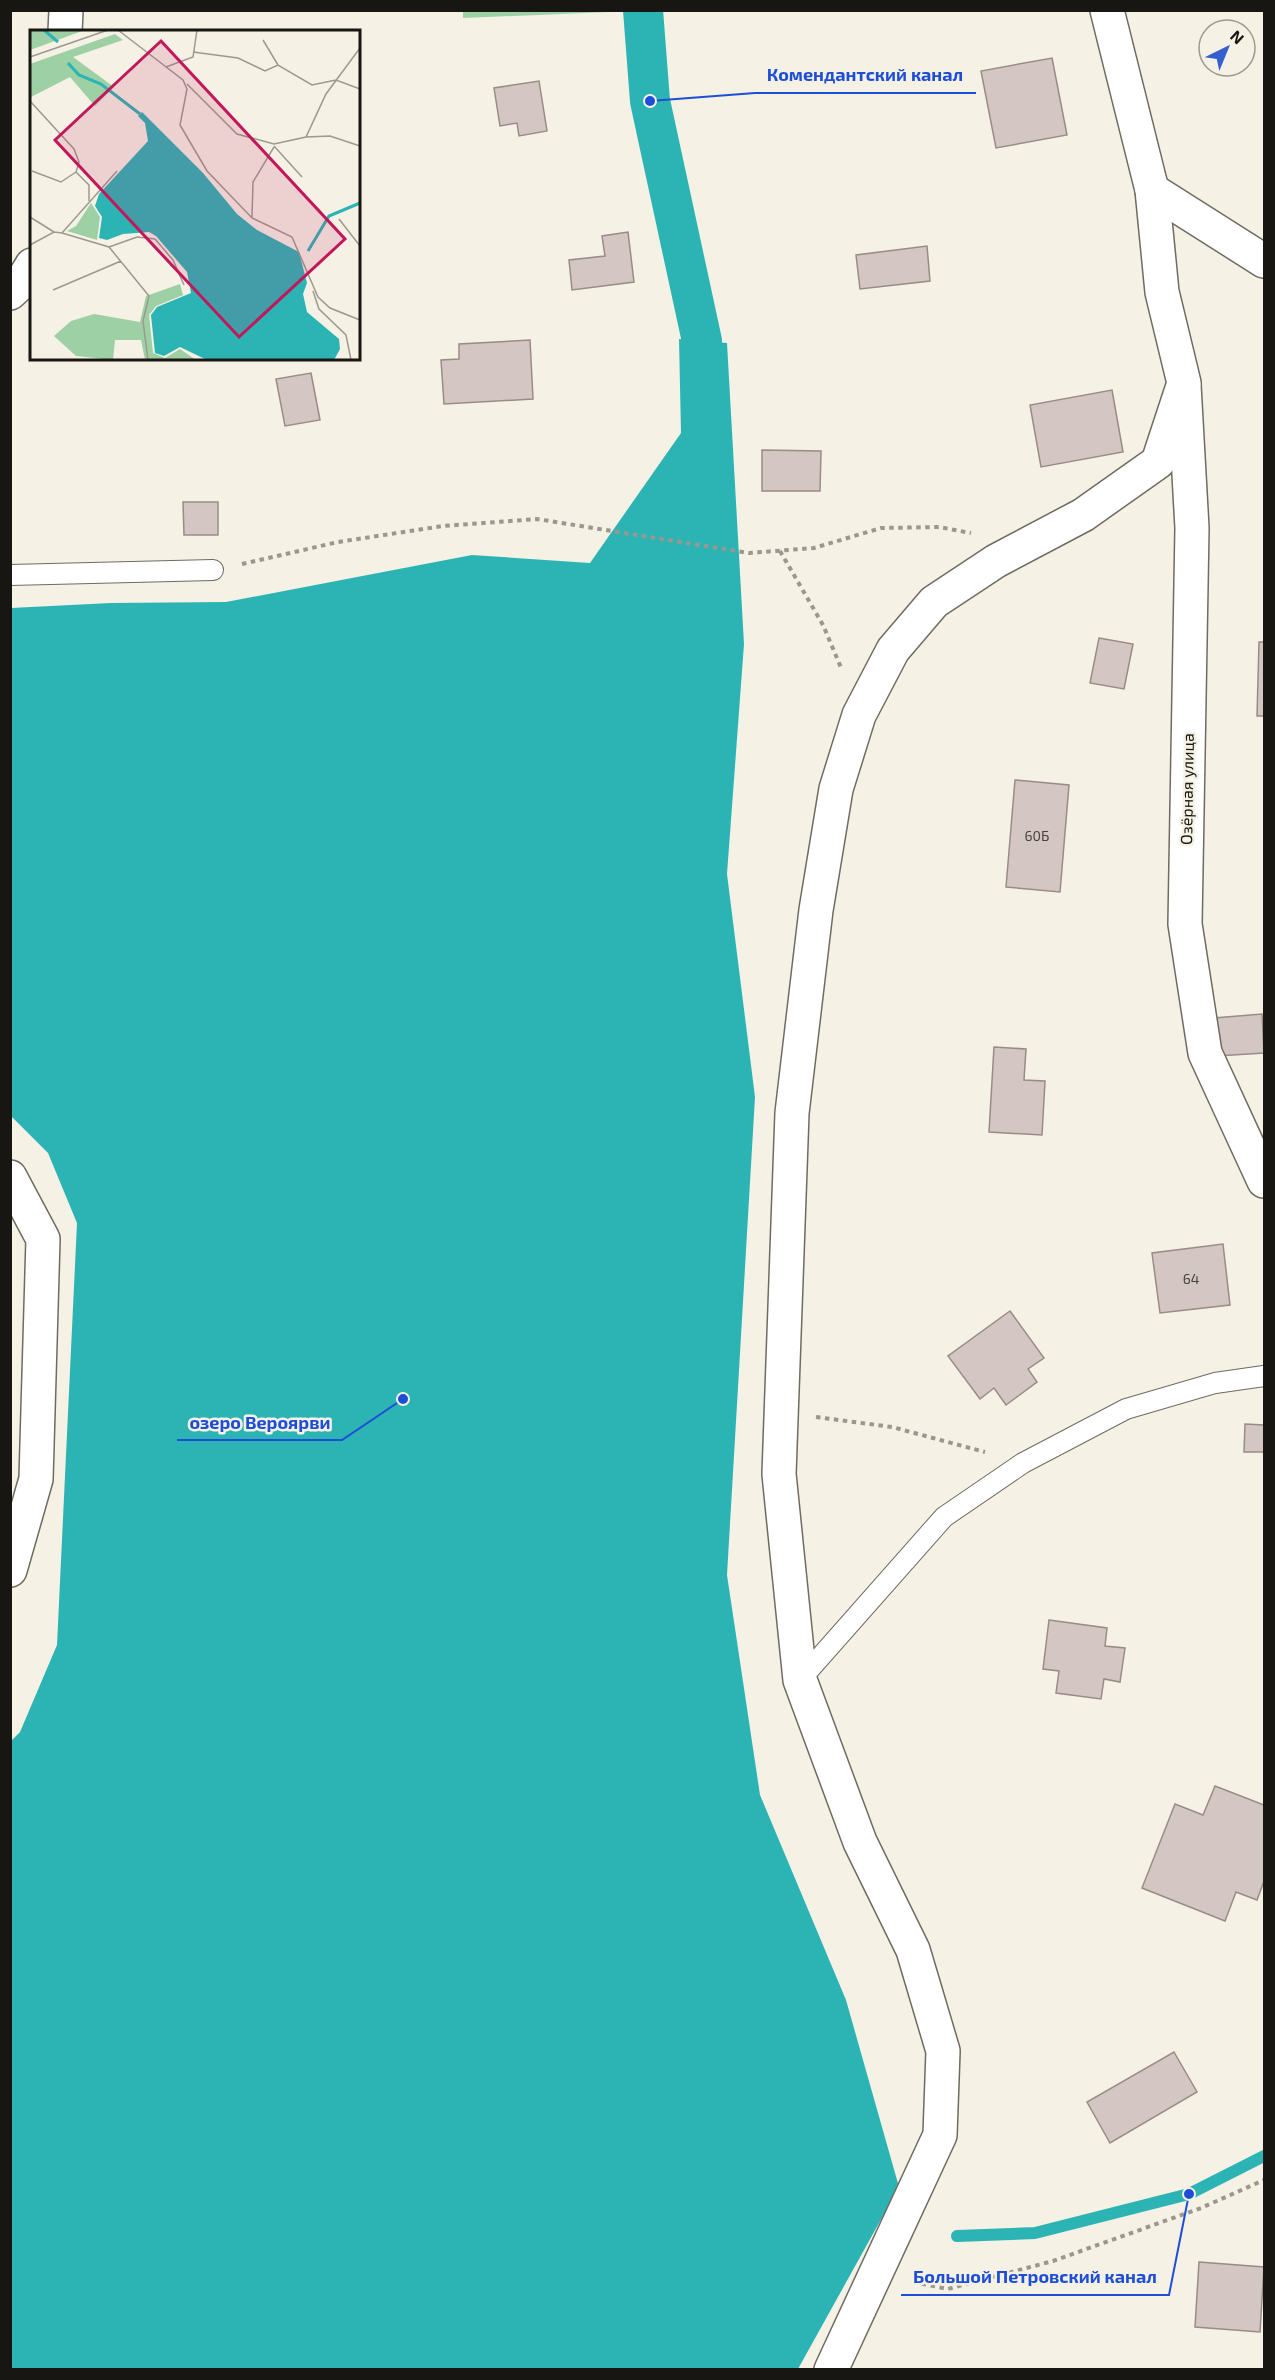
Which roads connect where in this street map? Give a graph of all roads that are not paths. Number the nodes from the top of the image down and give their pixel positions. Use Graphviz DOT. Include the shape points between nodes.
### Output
graph roads {
  1 [pos="66,10"];
  2 [pos="1107,10"];
  3 [pos="65,30"];
  4 [pos="1152,190"];
  5 [pos="1264,261"];
  6 [pos="30,268"];
  7 [pos="10,293"];
  8 [pos="1184,382"];
  9 [pos="213,570"];
  10 [pos="10,574"];
  11 [pos="10,1177"];
  12 [pos="1264,1181"];
  13 [pos="1264,1376"];
  14 [pos="10,1570"];
  15 [pos="800,1680"];
  16 [pos="831,2370"];
  1 -- 3 [label="street"];
  2 -- 4 [label="street, Озёрная улица"];
  4 -- 5 [label="street"];
  4 -- 8 [label="street, Озёрная улица" via="1162,292"];
  6 -- 7 [label="street"];
  8 -- 12 [label="street, Озёрная улица" via="1192,528 1185,924 1205,1053"];
  8 -- 15 [label="street" via="1158,462 1083,515 996,561 934,602 893,650 859,715 836,789 816,910 792,1113 779,1474"];
  9 -- 10 [label="lane"];
  11 -- 14 [label="street" via="43,1239 36,1479"];
  13 -- 15 [label="lane" via="1215,1383 1126,1409 1023,1463 944,1517"];
  15 -- 16 [label="street" via="860,1842 913,1950 943,2051 940,2135"];
}
